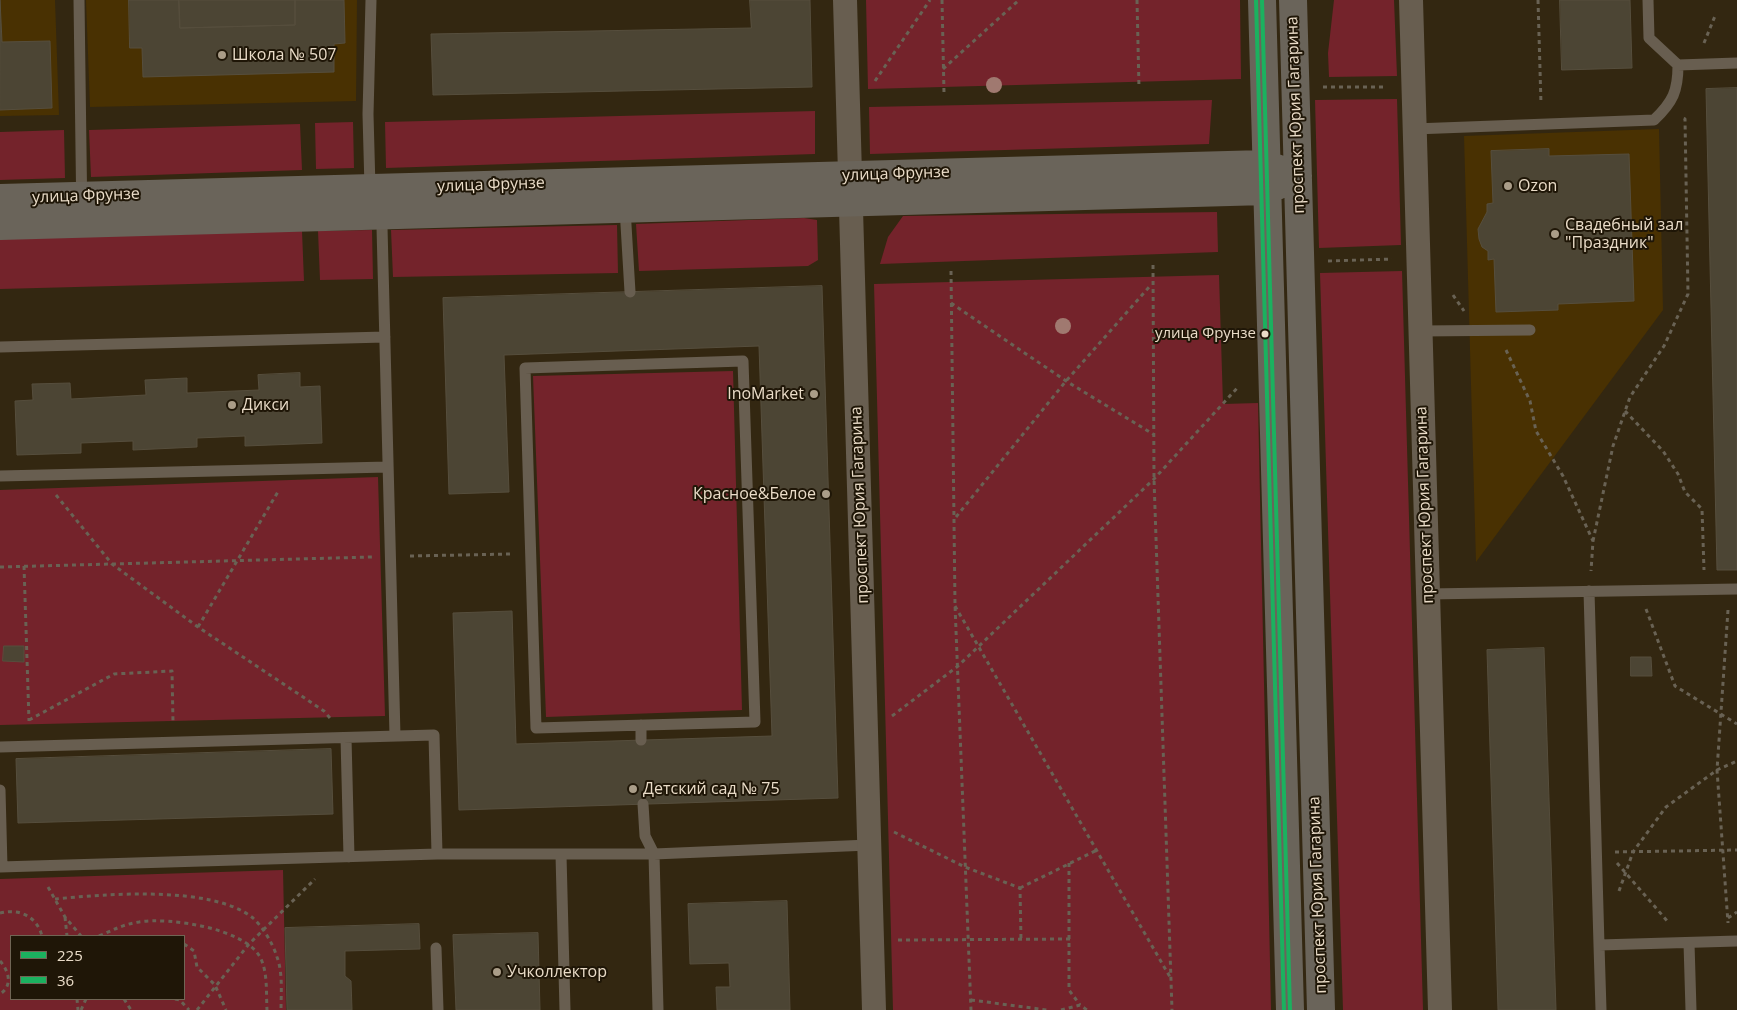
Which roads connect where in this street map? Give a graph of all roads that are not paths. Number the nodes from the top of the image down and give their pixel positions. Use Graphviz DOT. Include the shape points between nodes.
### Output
graph roads {
  1 [pos="79,0"];
  2 [pos="371,0"];
  3 [pos="845,0"];
  4 [pos="1262,0"];
  5 [pos="1292,0"];
  6 [pos="1411,0"];
  7 [pos="1648,0"];
  8 [pos="1737,63"];
  9 [pos="1678,65"];
  10 [pos="1414,129"];
  11 [pos="1265,164"];
  12 [pos="850,175"];
  13 [pos="1298,176"];
  14 [pos="376,188"];
  15 [pos="1266,191"];
  16 [pos="625,195"];
  17 [pos="82,196"];
  18 [pos="0,198"];
  19 [pos="850,203"];
  20 [pos="377,216"];
  21 [pos="82,224"];
  22 [pos="0,226"];
  23 [pos="630,292"];
  24 [pos="1530,330"];
  25 [pos="1420,331"];
  26 [pos="385,337"];
  27 [pos="0,347"];
  28 [pos="631,351"];
  29 [pos="632,363"];
  30 [pos="388,466"];
  31 [pos="0,476"];
  32 [pos="1733,589"];
  33 [pos="1589,591"];
  34 [pos="1428,594"];
  35 [pos="641,725"];
  36 [pos="396,736"];
  37 [pos="346,738"];
  38 [pos="641,740"];
  39 [pos="0,746"];
  40 [pos="0,790"];
  41 [pos="643,804"];
  42 [pos="869,845"];
  43 [pos="437,854"];
  44 [pos="654,854"];
  45 [pos="561,855"];
  46 [pos="349,857"];
  47 [pos="1,867"];
  48 [pos="1734,941"];
  49 [pos="1689,943"];
  50 [pos="1599,945"];
  51 [pos="436,948"];
  52 [pos="438,1010"];
  53 [pos="565,1010"];
  54 [pos="658,1010"];
  55 [pos="874,1010"];
  56 [pos="1290,1010"];
  57 [pos="1321,1010"];
  58 [pos="1440,1010"];
  59 [pos="1601,1010"];
  60 [pos="1691,1010"];
  1 -- 17 [label="lane"];
  2 -- 14 [label="lane" via="368,114"];
  3 -- 12 [label="street, проспект Юрия Гагарина"];
  4 -- 11 [label="street, проспект Юрия Гагарина"];
  5 -- 13 [label="street, проспект Юрия Гагарина"];
  6 -- 10 [label="street, проспект Юрия Гагарина"];
  7 -- 9 [label="lane" via="1649,38"];
  8 -- 9 [label="lane"];
  9 -- 10 [label="lane" via="1678,85 1667,107 1654,120"];
  10 -- 25 [label="street, проспект Юрия Гагарина"];
  11 -- 12 [label="street, улица Фрунзе"];
  11 -- 13 [label="street, улица Фрунзе"];
  11 -- 15 [label="street, проспект Юрия Гагарина"];
  12 -- 16 [label="street, улица Фрунзе"];
  12 -- 19 [label="street, проспект Юрия Гагарина"];
  13 -- 15 [label="street, улица Фрунзе"];
  13 -- 57 [label="street, проспект Юрия Гагарина"];
  14 -- 16 [label="street, улица Фрунзе"];
  14 -- 17 [label="street, улица Фрунзе"];
  14 -- 20 [label="lane"];
  15 -- 19 [label="street, улица Фрунзе"];
  15 -- 56 [label="street, проспект Юрия Гагарина"];
  16 -- 19 [label="street, улица Фрунзе"];
  16 -- 20 [label="street, улица Фрунзе"];
  16 -- 23 [label="lane"];
  17 -- 18 [label="street, улица Фрунзе"];
  17 -- 21 [label="lane"];
  19 -- 42 [label="street, проспект Юрия Гагарина"];
  20 -- 21 [label="street, улица Фрунзе"];
  20 -- 26 [label="lane"];
  21 -- 22 [label="street, улица Фрунзе"];
  24 -- 25 [label="lane"];
  25 -- 34 [label="street, проспект Юрия Гагарина"];
  26 -- 27 [label="lane"];
  26 -- 30 [label="lane"];
  28 -- 29 [label="lane"];
  29 -- 35 [label="lane" via="525,368 536,728"];
  29 -- 35 [label="lane" via="743,361 755,722"];
  30 -- 31 [label="lane"];
  30 -- 36 [label="lane"];
  32 -- 33 [label="lane"];
  33 -- 34 [label="lane"];
  33 -- 50 [label="lane" via="1601,852"];
  34 -- 58 [label="street, проспект Юрия Гагарина"];
  35 -- 38 [label="lane"];
  36 -- 37 [label="lane"];
  36 -- 43 [label="lane" via="434,736"];
  37 -- 39 [label="lane"];
  37 -- 46 [label="lane"];
  40 -- 47 [label="lane"];
  41 -- 44 [label="lane" via="645,836"];
  42 -- 44 [label="lane"];
  42 -- 55 [label="street, проспект Юрия Гагарина"];
  43 -- 45 [label="lane"];
  43 -- 46 [label="lane"];
  44 -- 45 [label="lane"];
  44 -- 54 [label="lane"];
  45 -- 53 [label="lane"];
  46 -- 47 [label="lane"];
  48 -- 49 [label="lane"];
  49 -- 50 [label="lane"];
  49 -- 60 [label="lane"];
  50 -- 59 [label="lane"];
  51 -- 52 [label="lane"];
}
